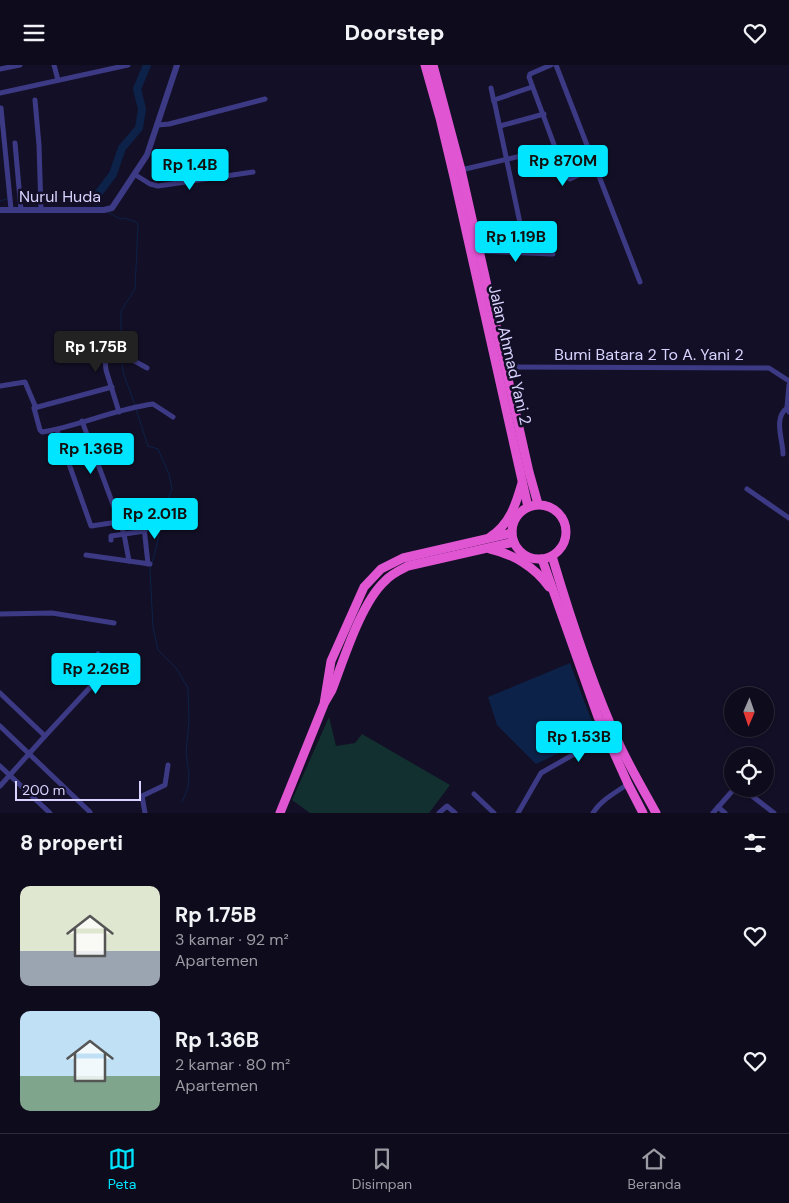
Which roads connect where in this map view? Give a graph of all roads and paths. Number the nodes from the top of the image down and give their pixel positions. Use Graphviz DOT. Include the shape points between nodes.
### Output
graph roads {
  1 [pos="20,65"];
  2 [pos="54,65"];
  3 [pos="127,65"];
  4 [pos="177,65"];
  5 [pos="425,65"];
  6 [pos="433,65"];
  7 [pos="551,65"];
  8 [pos="556,65"];
  9 [pos="0,69"];
  10 [pos="58,80"];
  11 [pos="532,87"];
  12 [pos="491,88"];
  13 [pos="0,93"];
  14 [pos="265,99"];
  15 [pos="35,100"];
  16 [pos="494,102"];
  17 [pos="0,108"];
  18 [pos="544,114"];
  19 [pos="158,125"];
  20 [pos="500,126"];
  21 [pos="15,143"];
  22 [pos="555,148"];
  23 [pos="507,159"];
  24 [pos="595,167"];
  25 [pos="462,170"];
  26 [pos="253,172"];
  27 [pos="134,174"];
  28 [pos="10,206"];
  29 [pos="21,210"];
  30 [pos="41,210"];
  31 [pos="0,211"];
  32 [pos="520,223"];
  33 [pos="479,251"];
  34 [pos="553,254"];
  35 [pos="640,282"];
  36 [pos="506,367"];
  37 [pos="147,368"];
  38 [pos="788,382"];
  39 [pos="0,386"];
  40 [pos="112,387"];
  41 [pos="36,408"];
  42 [pos="788,410"];
  43 [pos="119,412"];
  44 [pos="173,417"];
  45 [pos="82,421"];
  46 [pos="57,429"];
  47 [pos="783,454"];
  48 [pos="523,480"];
  49 [pos="747,489"];
  50 [pos="538,505"];
  51 [pos="528,507"];
  52 [pos="188,517"];
  53 [pos="143,518"];
  54 [pos="789,518"];
  55 [pos="119,522"];
  56 [pos="144,531"];
  57 [pos="124,534"];
  58 [pos="513,538"];
  59 [pos="112,540"];
  60 [pos="486,544"];
  61 [pos="86,555"];
  62 [pos="552,556"];
  63 [pos="542,559"];
  64 [pos="129,561"];
  65 [pos="552,591"];
  66 [pos="0,614"];
  67 [pos="114,623"];
  68 [pos="98,654"];
  69 [pos="0,693"];
  70 [pos="0,727"];
  71 [pos="45,735"];
  72 [pos="606,736"];
  73 [pos="29,754"];
  74 [pos="168,765"];
  75 [pos="0,766"];
  76 [pos="10,776"];
  77 [pos="628,784"];
  78 [pos="0,786"];
  79 [pos="474,794"];
  80 [pos="727,797"];
  81 [pos="753,797"];
  82 [pos="718,807"];
  83 [pos="90,812"];
  84 [pos="50,813"];
  85 [pos="145,813"];
  86 [pos="280,813"];
  87 [pos="439,813"];
  88 [pos="455,813"];
  89 [pos="494,813"];
  90 [pos="518,813"];
  91 [pos="593,813"];
  92 [pos="643,813"];
  93 [pos="656,813"];
  94 [pos="713,813"];
  95 [pos="725,813"];
  96 [pos="774,813"];
  1 -- 9 [label="street"];
  2 -- 10 [label="street"];
  3 -- 10 [label="street"];
  4 -- 19 [label="street, Nurul Huda"];
  5 -- 48 [label="highway, Jalan Ahmad Yani 2"];
  6 -- 25 [label="highway, Jalan Ahmad Yani 2"];
  7 -- 11 [label="street" via="530,74"];
  8 -- 24 [label="street"];
  10 -- 13 [label="street"];
  11 -- 16 [label="street"];
  11 -- 18 [label="street"];
  12 -- 16 [label="street"];
  14 -- 19 [label="street"];
  15 -- 30 [label="street"];
  16 -- 20 [label="street"];
  17 -- 28 [label="street"];
  18 -- 20 [label="street"];
  18 -- 22 [label="street"];
  19 -- 27 [label="street, Nurul Huda"];
  20 -- 23 [label="street"];
  21 -- 29 [label="street"];
  22 -- 23 [label="street"];
  22 -- 24 [label="street" via="568,179"];
  23 -- 25 [label="street"];
  23 -- 32 [label="street"];
  24 -- 35 [label="street"];
  25 -- 33 [label="highway, Jalan Ahmad Yani 2"];
  26 -- 27 [label="street" via="158,186"];
  27 -- 30 [label="street, Nurul Huda" via="112,207 106,210"];
  28 -- 29 [label="street, Nurul Huda"];
  28 -- 31 [label="street, Nurul Huda"];
  29 -- 30 [label="street, Nurul Huda"];
  33 -- 34 [label="street"];
  33 -- 36 [label="highway, Jalan Ahmad Yani 2"];
  36 -- 38 [label="street, Bumi Batara 2 To A. Yani 2" via="769,367"];
  36 -- 50 [label="highway, Jalan Ahmad Yani 2"];
  37 -- 40 [label="street" via="121,356 109,357 106,370"];
  38 -- 42 [label="street"];
  39 -- 41 [label="street" via="26,382"];
  40 -- 41 [label="street"];
  40 -- 43 [label="street"];
  41 -- 46 [label="street" via="33,411 40,430"];
  42 -- 47 [label="street" via="783,411 779,421"];
  43 -- 44 [label="street" via="153,404"];
  43 -- 45 [label="street"];
  45 -- 46 [label="street"];
  45 -- 55 [label="street"];
  46 -- 55 [label="street" via="91,526"];
  48 -- 51 [label="highway, Jalan Ahmad Yani 2"];
  48 -- 60 [label="highway" via="510,516"];
  49 -- 54 [label="street"];
  50 -- 51 [label="highway"];
  50 -- 62 [label="highway" via="557,511 565,521 565,541"];
  51 -- 58 [label="highway" via="515,520"];
  52 -- 53 [label="street"];
  53 -- 55 [label="street"];
  53 -- 56 [label="street"];
  55 -- 57 [label="street"];
  56 -- 57 [label="street"];
  56 -- 64 [label="street" via="149,564"];
  57 -- 59 [label="street" via="111,536"];
  57 -- 64 [label="street"];
  58 -- 60 [label="highway"];
  58 -- 63 [label="highway" via="523,554"];
  60 -- 65 [label="highway" via="532,568"];
  60 -- 86 [label="highway" via="403,558 381,569 361,593 331,661 324,704"];
  61 -- 64 [label="street"];
  62 -- 63 [label="highway"];
  62 -- 93 [label="highway" via="587,663 619,744"];
  63 -- 65 [label="highway"];
  65 -- 72 [label="highway"];
  66 -- 67 [label="street" via="52,613"];
  68 -- 71 [label="street" via="109,662 107,669"];
  69 -- 71 [label="street"];
  70 -- 73 [label="street"];
  71 -- 73 [label="street"];
  72 -- 77 [label="highway"];
  72 -- 90 [label="street" via="541,773"];
  73 -- 76 [label="street"];
  73 -- 83 [label="street"];
  74 -- 85 [label="street" via="165,785 142,796"];
  75 -- 76 [label="street"];
  76 -- 78 [label="street"];
  76 -- 84 [label="street"];
  77 -- 91 [label="street" via="604,799"];
  77 -- 92 [label="highway"];
  79 -- 89 [label="street"];
  80 -- 82 [label="street"];
  81 -- 96 [label="street"];
  82 -- 94 [label="street"];
  82 -- 95 [label="street"];
  87 -- 88 [label="street" via="447,806"];
}
